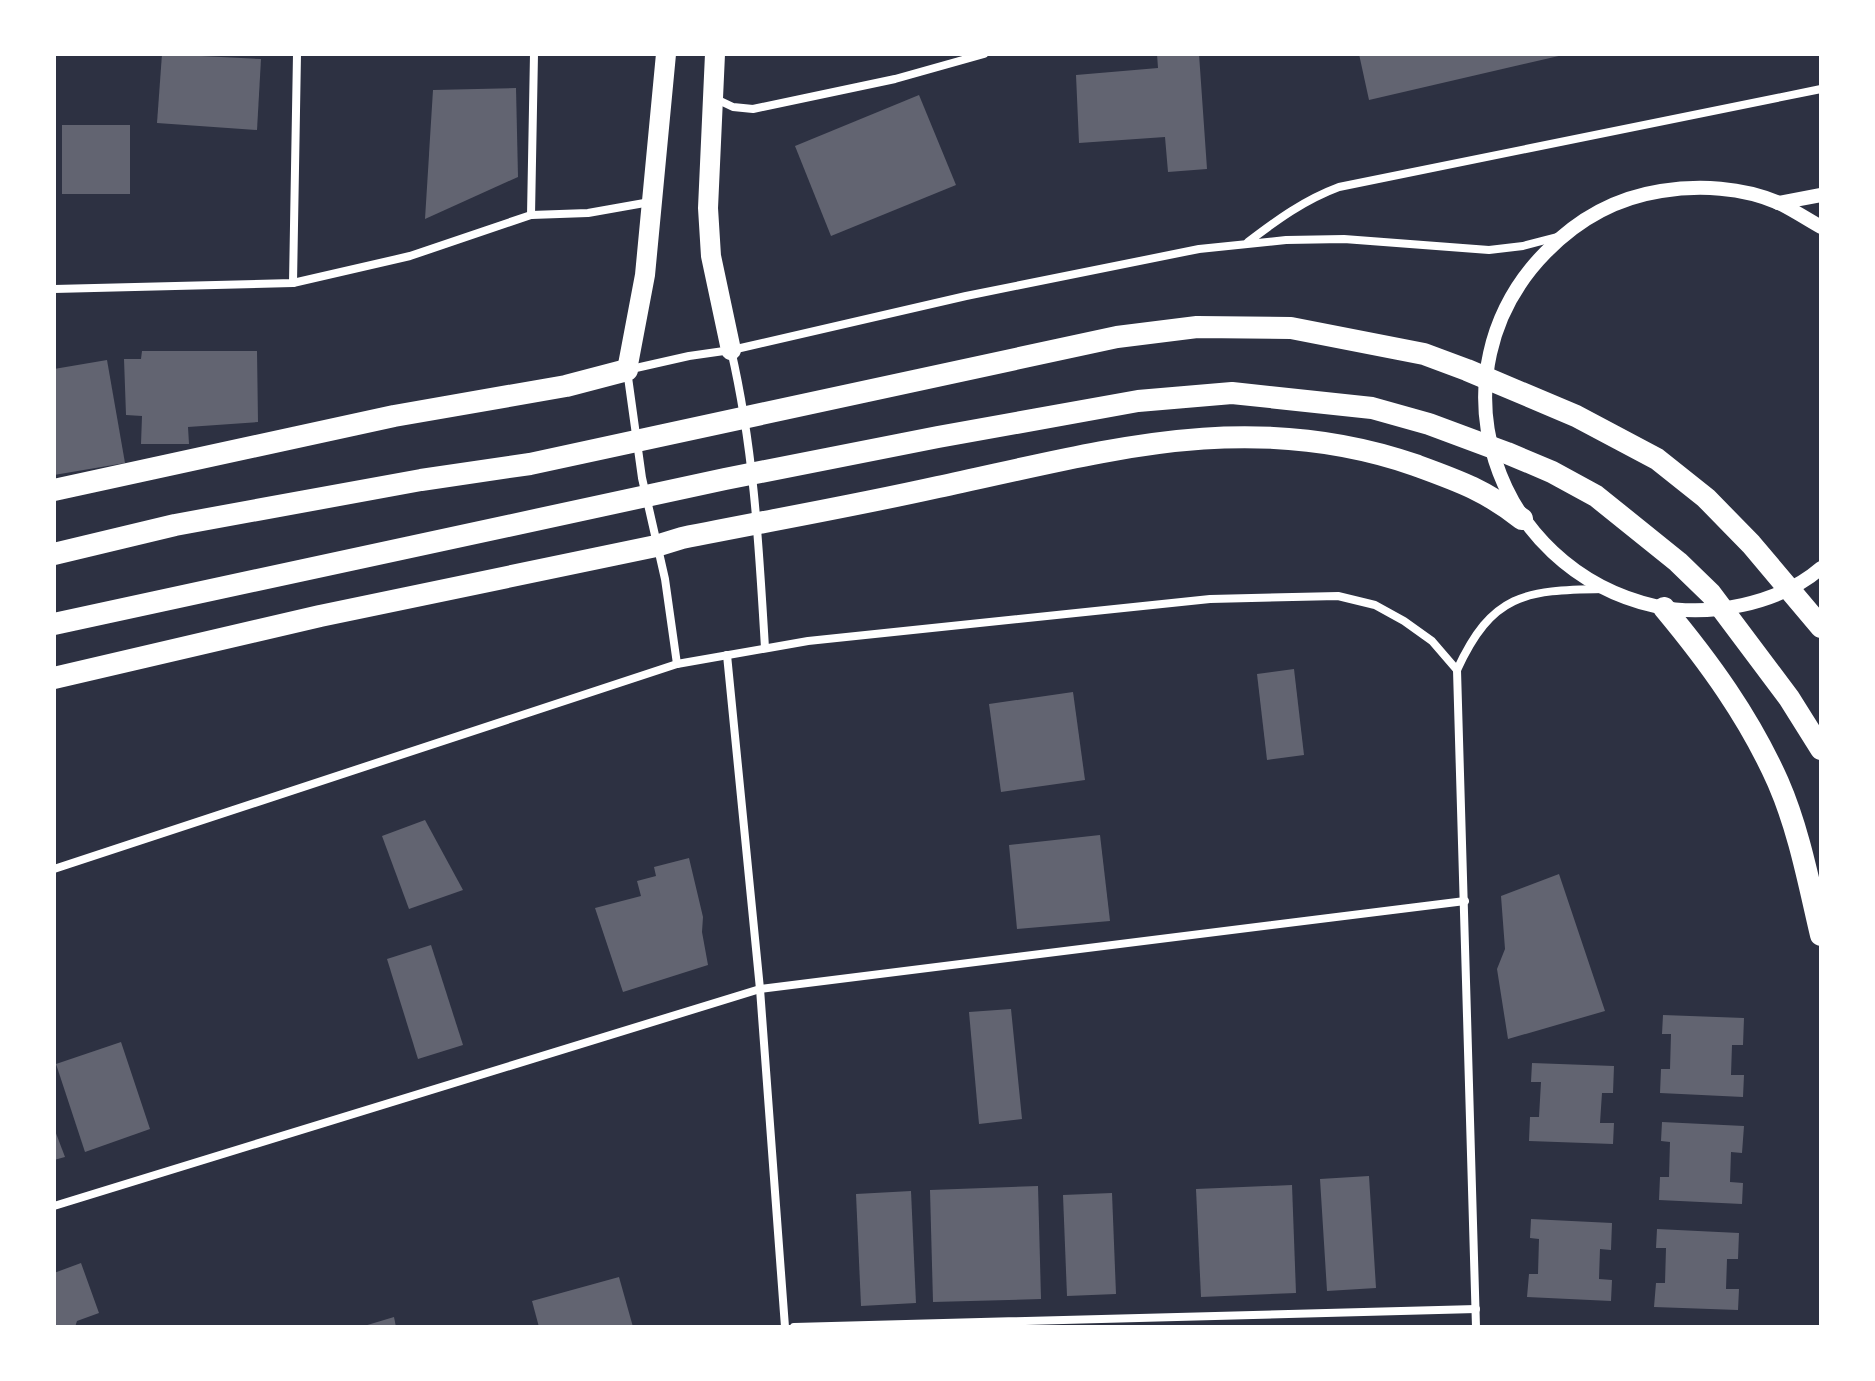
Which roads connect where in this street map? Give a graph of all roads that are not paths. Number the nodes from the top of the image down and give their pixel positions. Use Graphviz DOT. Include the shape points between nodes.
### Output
graph roads {
  1 [pos="297,54"];
  2 [pos="534,54"];
  3 [pos="666,54"];
  4 [pos="715,54"];
  5 [pos="984,54"];
  6 [pos="1821,89"];
  7 [pos="712,98"];
  8 [pos="1821,195"];
  9 [pos="654,201"];
  10 [pos="1778,203"];
  11 [pos="531,215"];
  12 [pos="1821,227"];
  13 [pos="1562,236"];
  14 [pos="1246,244"];
  15 [pos="293,283"];
  16 [pos="54,289"];
  17 [pos="731,350"];
  18 [pos="627,370"];
  19 [pos="54,490"];
  20 [pos="1522,519"];
  21 [pos="758,523"];
  22 [pos="656,546"];
  23 [pos="54,554"];
  24 [pos="1821,568"];
  25 [pos="1603,589"];
  26 [pos="1664,608"];
  27 [pos="54,624"];
  28 [pos="1821,627"];
  29 [pos="765,648"];
  30 [pos="727,655"];
  31 [pos="677,664"];
  32 [pos="1457,670"];
  33 [pos="54,678"];
  34 [pos="1821,749"];
  35 [pos="54,869"];
  36 [pos="1465,901"];
  37 [pos="1821,935"];
  38 [pos="760,989"];
  39 [pos="54,1206"];
  40 [pos="1476,1309"];
  41 [pos="785,1327"];
  42 [pos="794,1327"];
  43 [pos="1476,1327"];
  1 -- 15 [label="street"];
  2 -- 11 [label="street"];
  3 -- 9 [label="main road"];
  4 -- 7 [label="main road"];
  5 -- 7 [label="street" via="753,109"];
  6 -- 14 [label="street" via="1339,187 1285,214"];
  7 -- 17 [label="main road" via="711,256"];
  8 -- 10 [label="street"];
  9 -- 11 [label="street" via="588,213"];
  9 -- 18 [label="main road"];
  10 -- 12 [label="street"];
  10 -- 13 [label="street" via="1734,190 1688,186 1643,194 1600,210"];
  11 -- 15 [label="street" via="410,256"];
  13 -- 14 [label="street" via="1489,250 1344,239"];
  13 -- 20 [label="street" via="1514,293 1491,348 1485,392 1489,437 1501,479"];
  14 -- 17 [label="street" via="1125,263"];
  15 -- 16 [label="street"];
  17 -- 18 [label="street"];
  17 -- 21 [label="street" via="747,425"];
  18 -- 19 [label="highway"];
  18 -- 22 [label="street"];
  20 -- 21 [label="highway" via="1472,486 1387,456 1243,435 1122,447"];
  20 -- 25 [label="street" via="1545,547"];
  21 -- 22 [label="highway"];
  21 -- 29 [label="street"];
  22 -- 31 [label="street"];
  22 -- 33 [label="highway"];
  23 -- 28 [label="highway" via="175,525 530,464 1117,337 1197,327 1291,328 1424,354 1576,416 1657,459 1715,507"];
  24 -- 26 [label="street" via="1765,599 1716,610"];
  25 -- 26 [label="street"];
  25 -- 32 [label="street" via="1528,594 1493,614 1472,638"];
  26 -- 37 [label="highway" via="1719,677 1779,784"];
  27 -- 34 [label="highway" via="1053,414 1232,393 1372,408 1429,424 1552,472 1596,496 1711,594"];
  29 -- 30 [label="street"];
  29 -- 32 [label="street" via="1210,599 1338,596 1375,605 1404,621 1432,641"];
  30 -- 31 [label="street"];
  30 -- 38 [label="street"];
  31 -- 35 [label="street"];
  32 -- 36 [label="street"];
  36 -- 38 [label="street"];
  36 -- 40 [label="street"];
  38 -- 39 [label="street"];
  38 -- 41 [label="street"];
  40 -- 42 [label="street"];
  40 -- 43 [label="street"];
}
